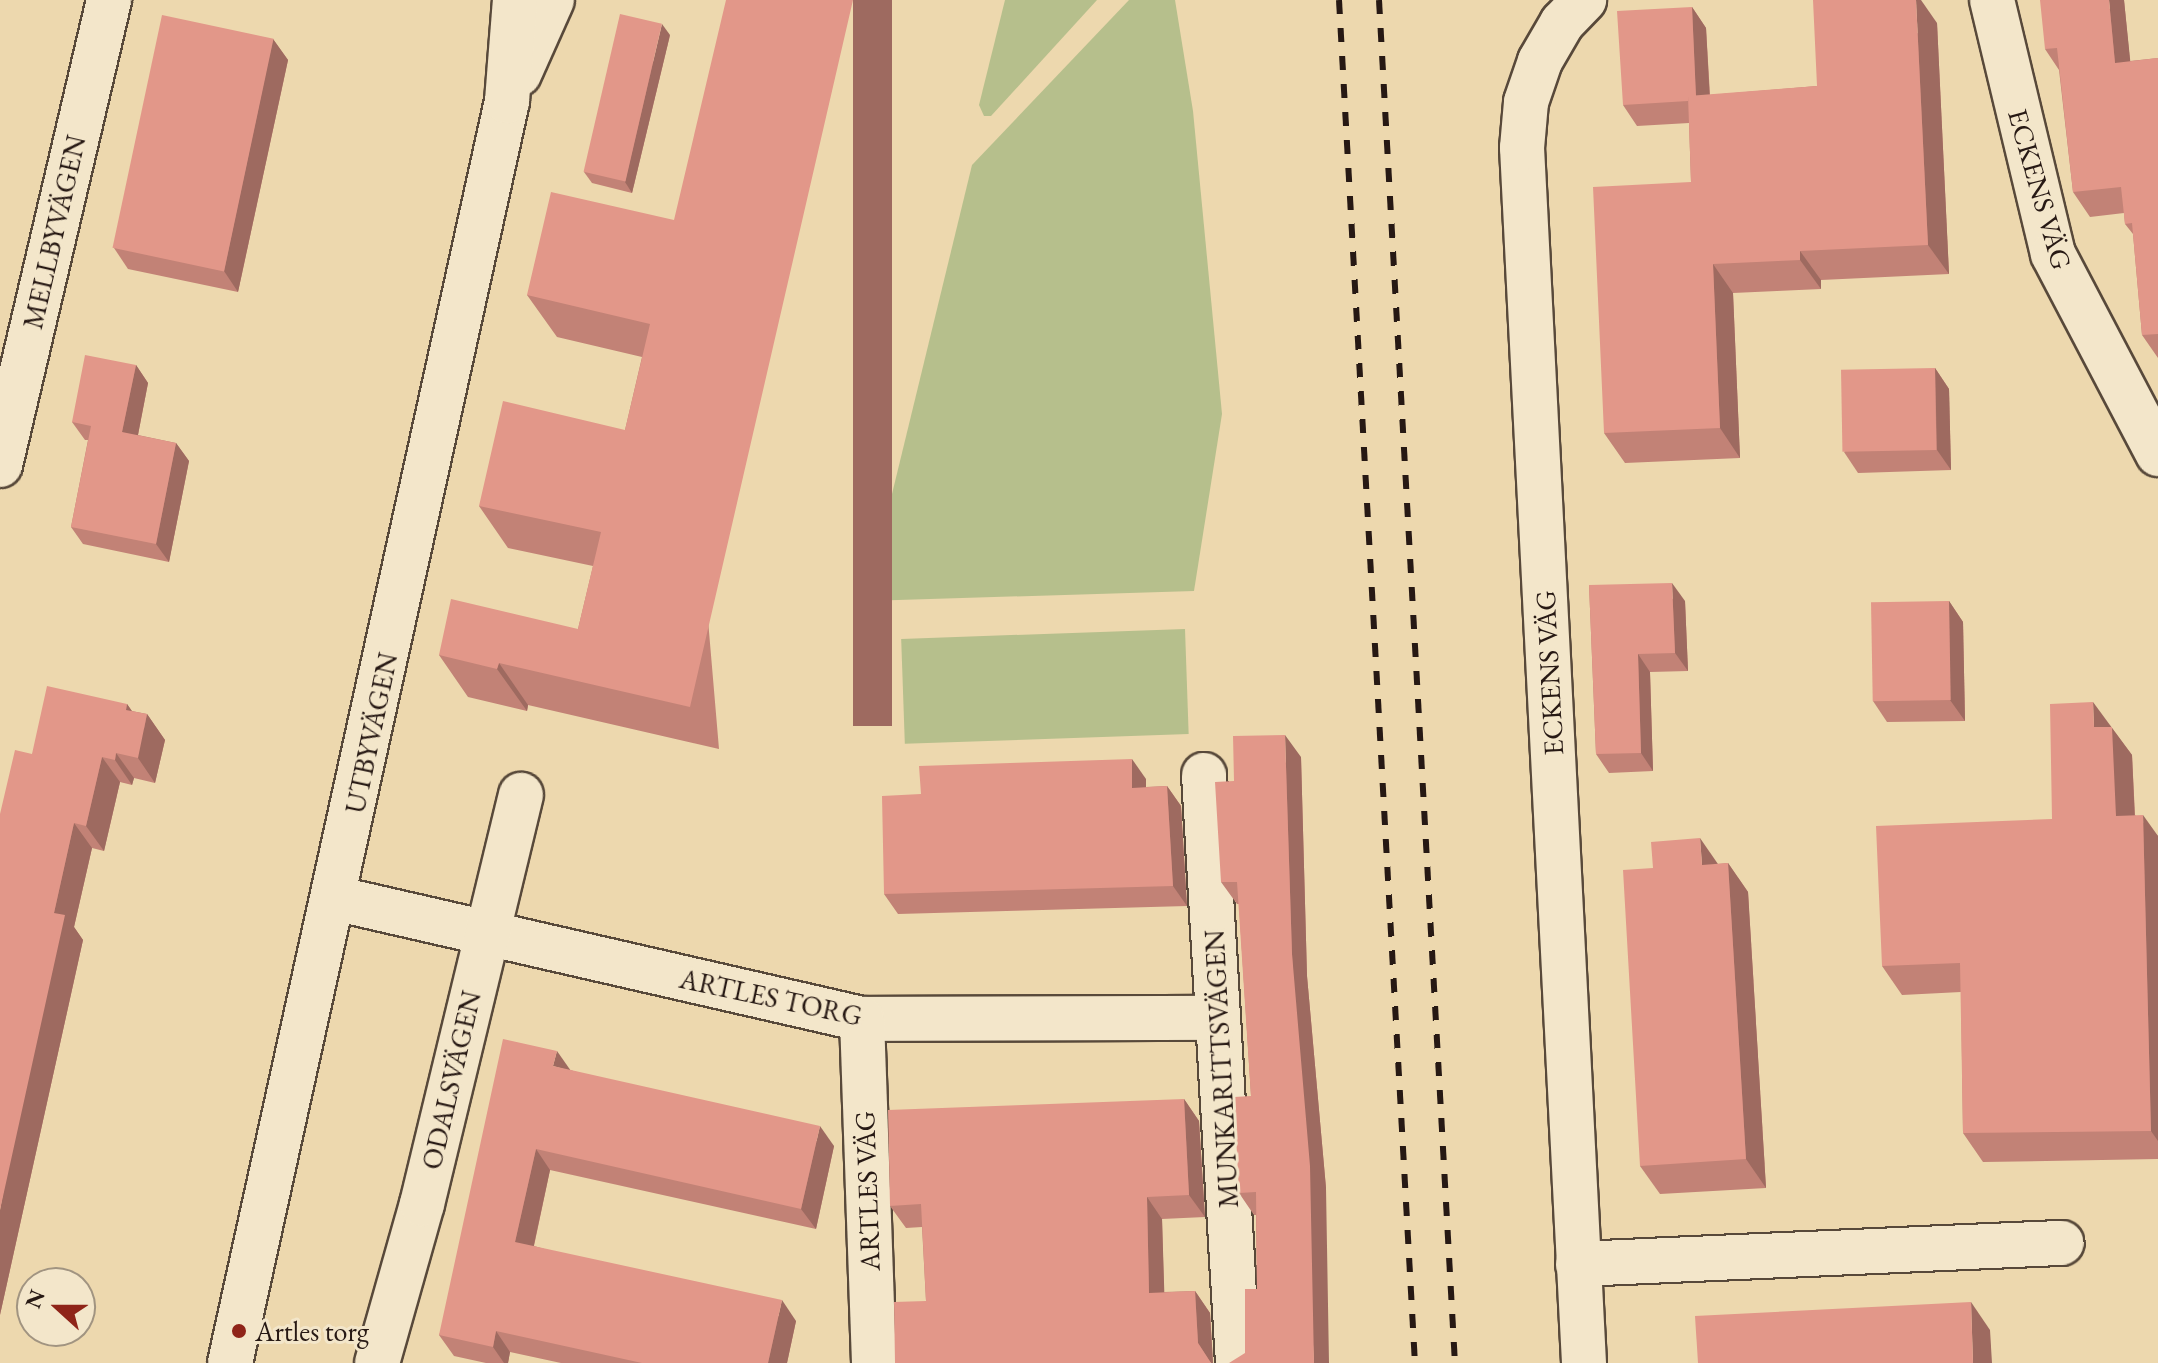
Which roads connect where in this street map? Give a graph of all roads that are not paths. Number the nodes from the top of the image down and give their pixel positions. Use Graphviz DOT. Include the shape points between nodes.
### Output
graph roads {
  1 [pos="109,0"];
  2 [pos="515,0"];
  3 [pos="552,0"];
  4 [pos="1584,0"];
  5 [pos="1992,0"];
  6 [pos="507,101"];
  7 [pos="2158,454"];
  8 [pos="0,465"];
  9 [pos="1204,775"];
  10 [pos="521,795"];
  11 [pos="334,898"];
  12 [pos="486,933"];
  13 [pos="1217,1018"];
  14 [pos="862,1019"];
  15 [pos="2062,1243"];
  16 [pos="1578,1264"];
  17 [pos="230,1363"];
  18 [pos="377,1363"];
  19 [pos="874,1363"];
  20 [pos="1238,1363"];
  21 [pos="1584,1363"];
  1 -- 8 [label="street, MELLBYVÄGEN"];
  2 -- 6 [label="street, UTBYVÄGEN"];
  3 -- 6 [label="street, UTBYVÄGEN"];
  4 -- 16 [label="street, ECKENS VÄG" via="1562,23 1540,61 1526,102 1522,148"];
  5 -- 7 [label="street, ECKENS VÄG" via="2053,254"];
  6 -- 11 [label="street, UTBYVÄGEN"];
  9 -- 13 [label="street, MUNKARITTSVÄGEN"];
  10 -- 12 [label="street, ODALSVÄGEN"];
  11 -- 12 [label="street, ARTLES TORG"];
  11 -- 17 [label="street, UTBYVÄGEN"];
  12 -- 14 [label="street, ARTLES TORG"];
  12 -- 18 [label="street, ODALSVÄGEN" via="422,1204"];
  13 -- 14 [label="street, ARTLES TORG"];
  13 -- 20 [label="street, MUNKARITTSVÄGEN"];
  14 -- 19 [label="street, ARTLES VÄG"];
  15 -- 16 [label="street"];
  16 -- 21 [label="street, ECKENS VÄG"];
}
